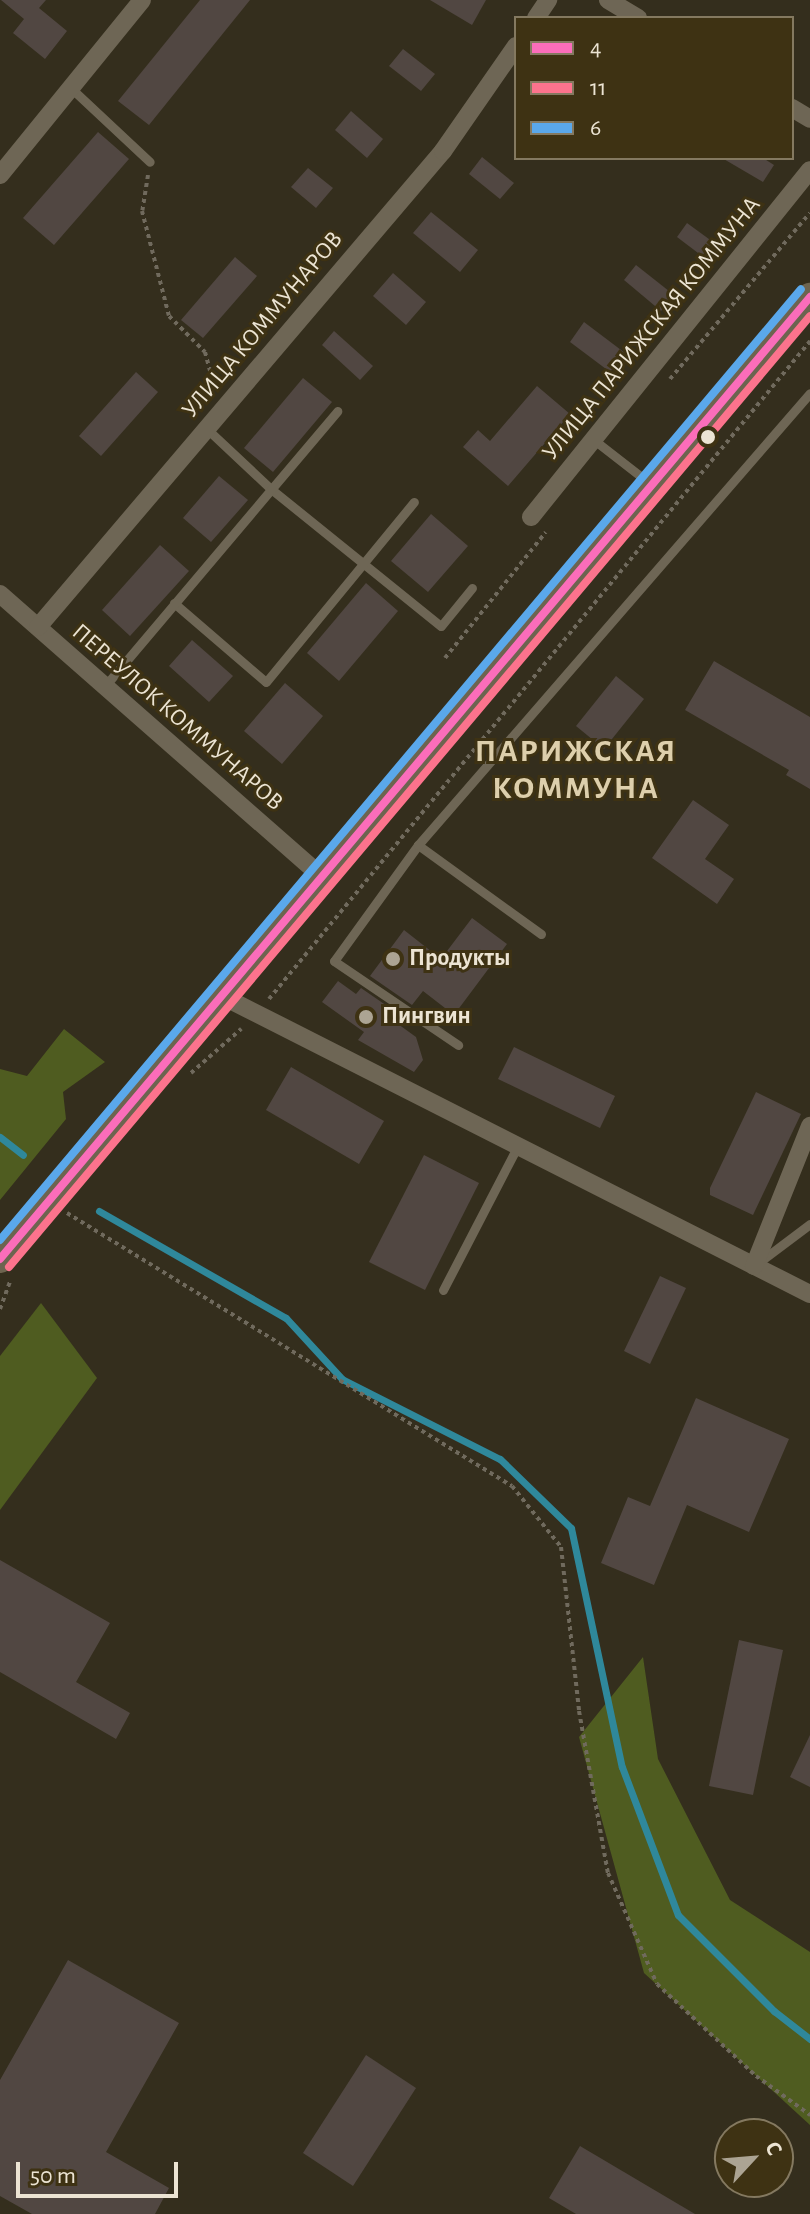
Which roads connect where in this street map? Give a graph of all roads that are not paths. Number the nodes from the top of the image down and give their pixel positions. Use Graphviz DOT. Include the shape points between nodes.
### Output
graph roads {
  1 [pos="142,0"];
  2 [pos="608,0"];
  3 [pos="635,16"];
  4 [pos="514,49"];
  5 [pos="73,90"];
  6 [pos="150,162"];
  7 [pos="810,170"];
  8 [pos="0,175"];
  9 [pos="810,297"];
  10 [pos="810,393"];
  11 [pos="337,411"];
  12 [pos="207,428"];
  13 [pos="594,440"];
  14 [pos="654,486"];
  15 [pos="271,489"];
  16 [pos="414,502"];
  17 [pos="531,517"];
  18 [pos="362,563"];
  19 [pos="472,588"];
  20 [pos="0,594"];
  21 [pos="174,603"];
  22 [pos="38,627"];
  23 [pos="105,686"];
  24 [pos="418,845"];
  25 [pos="323,878"];
  26 [pos="541,934"];
  27 [pos="222,996"];
  28 [pos="458,1045"];
  29 [pos="810,1126"];
  30 [pos="517,1147"];
  31 [pos="810,1224"];
  32 [pos="6,1266"];
  33 [pos="754,1266"];
  34 [pos="443,1290"];
  35 [pos="810,1294"];
  1 -- 5 [label="street"];
  2 -- 3 [label="street"];
  4 -- 12 [label="street, УЛИЦА КОММУНАРОВ" via="443,151"];
  5 -- 6 [label="lane"];
  5 -- 8 [label="street"];
  7 -- 13 [label="street, УЛИЦА ПАРИЖСКАЯ КОММУНА"];
  9 -- 14 [label="main road"];
  10 -- 24 [label="lane"];
  11 -- 15 [label="lane"];
  12 -- 15 [label="lane"];
  12 -- 22 [label="street, УЛИЦА КОММУНАРОВ"];
  13 -- 14 [label="lane"];
  13 -- 17 [label="street, УЛИЦА ПАРИЖСКАЯ КОММУНА"];
  14 -- 25 [label="main road"];
  15 -- 18 [label="lane"];
  15 -- 21 [label="lane"];
  16 -- 18 [label="lane"];
  18 -- 19 [label="lane" via="441,626"];
  18 -- 21 [label="lane" via="266,682"];
  20 -- 22 [label="street, ПЕРЕУЛОК КОММУНАРОВ"];
  21 -- 23 [label="lane"];
  22 -- 23 [label="street, ПЕРЕУЛОК КОММУНАРОВ"];
  23 -- 25 [label="street, ПЕРЕУЛОК КОММУНАРОВ"];
  24 -- 26 [label="lane"];
  24 -- 28 [label="lane" via="334,961"];
  25 -- 27 [label="main road"];
  27 -- 30 [label="street"];
  27 -- 32 [label="main road" via="60,1209"];
  29 -- 33 [label="street"];
  30 -- 33 [label="street"];
  30 -- 34 [label="lane"];
  31 -- 33 [label="lane"];
  33 -- 35 [label="street"];
}
